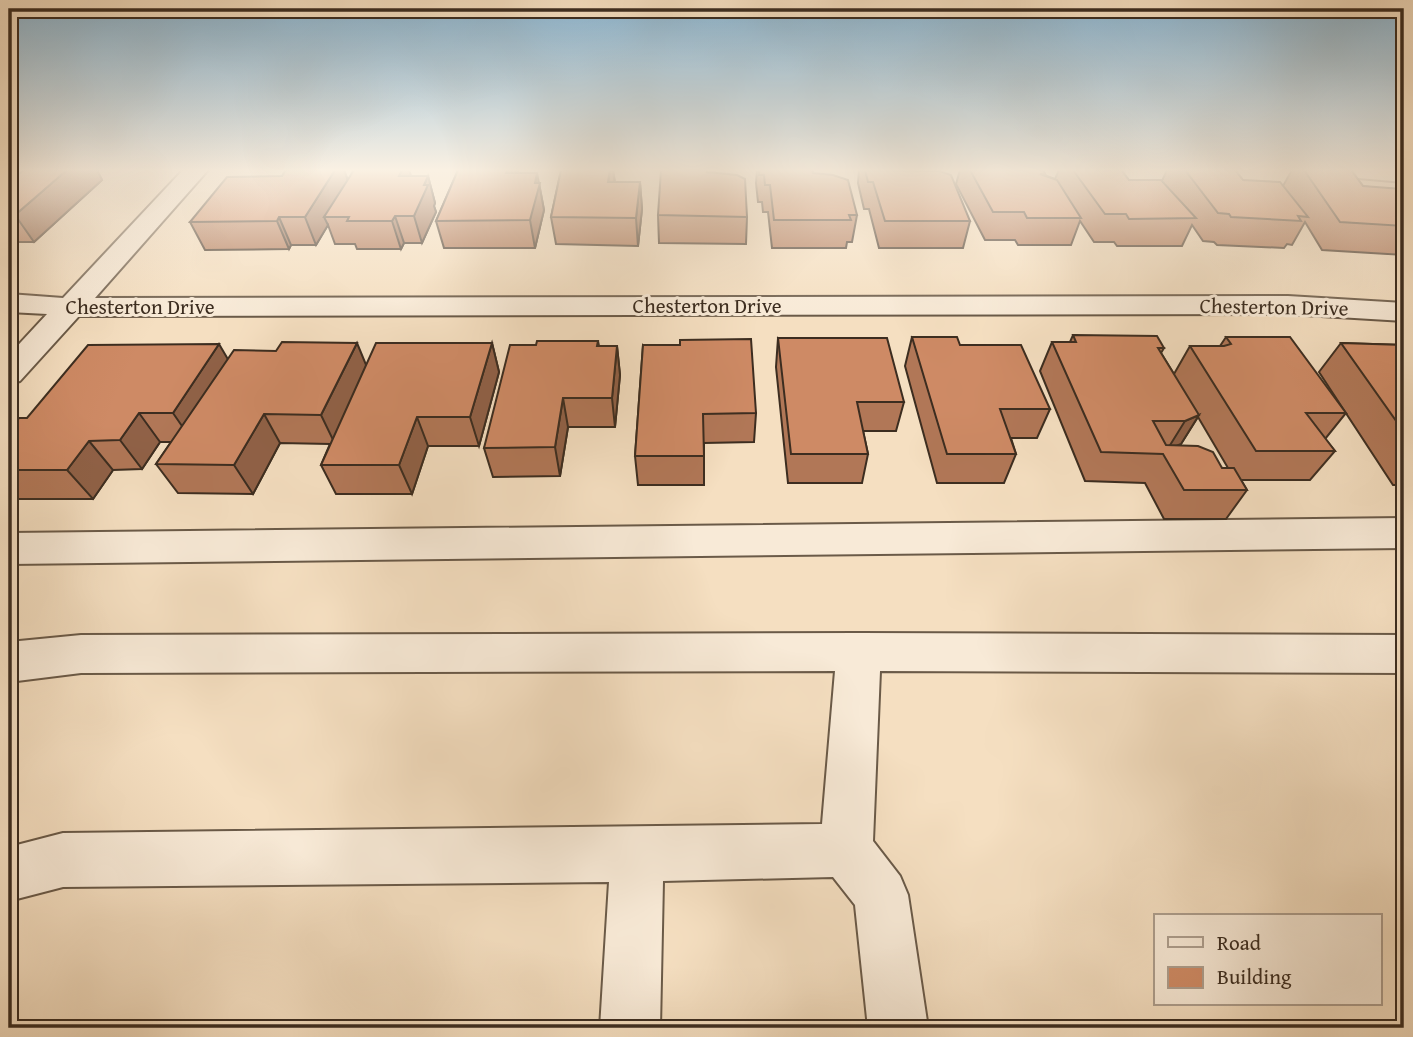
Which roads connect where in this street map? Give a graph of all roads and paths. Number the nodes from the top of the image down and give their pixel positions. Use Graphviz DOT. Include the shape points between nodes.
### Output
graph roads {
  1 [pos="152,218"];
  2 [pos="9,303"];
  3 [pos="71,307"];
  4 [pos="1404,312"];
  5 [pos="9,374"];
  6 [pos="1404,533"];
  7 [pos="9,549"];
  8 [pos="859,652"];
  9 [pos="1404,654"];
  10 [pos="9,662"];
  11 [pos="846,850"];
  12 [pos="637,855"];
  13 [pos="9,874"];
  14 [pos="630,1028"];
  15 [pos="898,1028"];
  1 -- 3 [label="street"];
  2 -- 3 [label="street, Chesterton Drive"];
  3 -- 4 [label="street, Chesterton Drive" via="1288,305"];
  3 -- 5 [label="street"];
  6 -- 7 [label="street"];
  8 -- 9 [label="street"];
  8 -- 10 [label="street" via="81,654"];
  8 -- 11 [label="street"];
  11 -- 12 [label="street"];
  11 -- 15 [label="street" via="881,895"];
  12 -- 13 [label="street" via="63,860"];
  12 -- 14 [label="street"];
}
